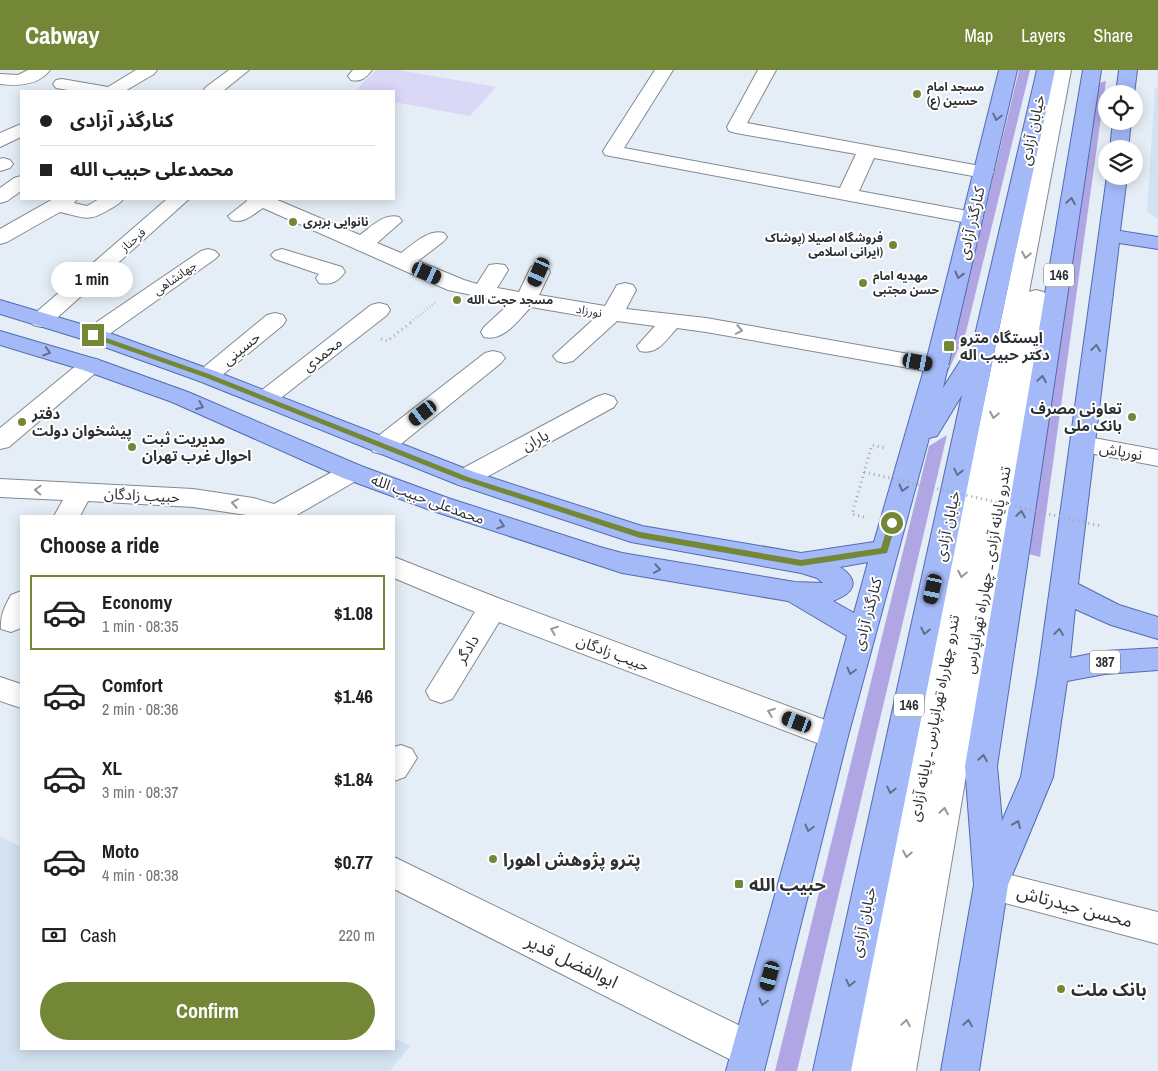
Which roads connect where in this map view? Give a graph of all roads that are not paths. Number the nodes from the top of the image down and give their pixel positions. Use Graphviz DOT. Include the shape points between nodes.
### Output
graph roads {
  1 [pos="41,70"];
  2 [pos="148,70"];
  3 [pos="240,70"];
  4 [pos="664,70"];
  5 [pos="767,70"];
  6 [pos="1008,70"];
  7 [pos="1046,70"];
  8 [pos="1062,70"];
  9 [pos="1077,70"];
  10 [pos="1092,70"];
  11 [pos="1128,70"];
  12 [pos="0,79"];
  13 [pos="0,84"];
  14 [pos="62,84"];
  15 [pos="1126,85"];
  16 [pos="98,90"];
  17 [pos="115,90"];
  18 [pos="213,90"];
  19 [pos="17,124"];
  20 [pos="0,141"];
  21 [pos="867,151"];
  22 [pos="984,172"];
  23 [pos="20,183"];
  24 [pos="1116,185"];
  25 [pos="847,195"];
  26 [pos="0,197"];
  27 [pos="119,200"];
  28 [pos="178,200"];
  29 [pos="257,200"];
  30 [pos="260,200"];
  31 [pos="62,202"];
  32 [pos="238,216"];
  33 [pos="973,218"];
  34 [pos="392,222"];
  35 [pos="1110,236"];
  36 [pos="437,237"];
  37 [pos="0,238"];
  38 [pos="358,242"];
  39 [pos="1158,243"];
  40 [pos="208,255"];
  41 [pos="282,255"];
  42 [pos="403,262"];
  43 [pos="497,270"];
  44 [pos="539,272"];
  45 [pos="625,290"];
  46 [pos="483,292"];
  47 [pos="526,300"];
  48 [pos="718,303"];
  49 [pos="0,307"];
  50 [pos="379,310"];
  51 [pos="612,314"];
  52 [pos="41,320"];
  53 [pos="275,320"];
  54 [pos="673,320"];
  55 [pos="706,325"];
  56 [pos="492,332"];
  57 [pos="93,335"];
  58 [pos="0,338"];
  59 [pos="986,338"];
  60 [pos="648,346"];
  61 [pos="566,356"];
  62 [pos="493,358"];
  63 [pos="91,366"];
  64 [pos="937,366"];
  65 [pos="207,376"];
  66 [pos="265,399"];
  67 [pos="605,402"];
  68 [pos="0,441"];
  69 [pos="1083,444"];
  70 [pos="382,446"];
  71 [pos="913,454"];
  72 [pos="1158,458"];
  73 [pos="352,472"];
  74 [pos="465,478"];
  75 [pos="0,488"];
  76 [pos="80,492"];
  77 [pos="439,504"];
  78 [pos="150,506"];
  79 [pos="67,515"];
  80 [pos="280,515"];
  81 [pos="884,550"];
  82 [pos="801,563"];
  83 [pos="395,567"];
  84 [pos="1064,588"];
  85 [pos="795,592"];
  86 [pos="493,608"];
  87 [pos="1156,627"];
  88 [pos="862,631"];
  89 [pos="1158,658"];
  90 [pos="1054,674"];
  91 [pos="0,689"];
  92 [pos="441,691"];
  93 [pos="20,696"];
  94 [pos="833,736"];
  95 [pos="395,873"];
  96 [pos="991,885"];
  97 [pos="1158,928"];
  98 [pos="747,1060"];
  99 [pos="832,1071"];
  100 [pos="864,1071"];
  101 [pos="897,1071"];
  102 [pos="960,1071"];
  1 -- 12 [label="street" via="21,81"];
  2 -- 17 [label="street"];
  3 -- 18 [label="street"];
  4 -- 25 [label="street" via="612,151"];
  5 -- 21 [label="street" via="736,127"];
  6 -- 22 [label="main road, کنارگذر آزادی, one-way"];
  7 -- 59 [label="main road, خیابان آزادی / 146"];
  8 -- 100 [label="street, تندرو چهارراه تهرانپارس ـ پایانه آزادی, one-way"];
  101 -- 9 [label="street, تندرو پایانه آزادی ـ چهارراه تهرانپارس, one-way"];
  96 -- 10 [label="main road, 146, one-way" via="981,766"];
  11 -- 15 [label="main road"];
  12 -- 13 [label="street"];
  14 -- 16 [label="street"];
  19 -- 20 [label="street"];
  21 -- 22 [label="street"];
  21 -- 25 [label="street"];
  22 -- 33 [label="main road, کنارگذر آزادی"];
  23 -- 26 [label="street"];
  24 -- 35 [label="main road"];
  25 -- 33 [label="street"];
  27 -- 31 [label="street" via="90,213"];
  28 -- 52 [label="street, فرحناز"];
  29 -- 32 [label="street"];
  30 -- 38 [label="street, نورزاد"];
  31 -- 37 [label="street"];
  33 -- 64 [label="main road, کنارگذر آزادی, one-way"];
  34 -- 38 [label="street"];
  35 -- 39 [label="main road"];
  69 -- 35 [label="main road, one-way"];
  36 -- 42 [label="street"];
  38 -- 41 [label="street" via="322,272"];
  38 -- 42 [label="street, نورزاد"];
  40 -- 57 [label="street, جهانشاهی"];
  42 -- 46 [label="street, نورزاد" via="456,285"];
  43 -- 46 [label="street"];
  44 -- 47 [label="street"];
  45 -- 51 [label="street"];
  46 -- 47 [label="street, نورزاد"];
  47 -- 51 [label="street, نورزاد"];
  47 -- 56 [label="street"];
  48 -- 55 [label="street"];
  49 -- 52 [label="main road"];
  50 -- 66 [label="street, محمدی"];
  51 -- 54 [label="street, نورزاد" via="651,310"];
  51 -- 61 [label="street"];
  52 -- 57 [label="main road"];
  53 -- 65 [label="street, حسینی"];
  54 -- 55 [label="street, نورزاد"];
  54 -- 60 [label="street"];
  55 -- 64 [label="street, نورزاد, one-way"];
  57 -- 65 [label="main road"];
  58 -- 63 [label="main road, محمدعلی حبیب الله, one-way"];
  59 -- 71 [label="main road"];
  59 -- 99 [label="main road, خیابان آزادی / 146, one-way"];
  62 -- 70 [label="street"];
  63 -- 68 [label="street"];
  63 -- 73 [label="main road, محمدعلی حبیب الله, one-way" via="180,398"];
  64 -- 71 [label="main road, کنارگذر آزادی"];
  65 -- 66 [label="main road"];
  66 -- 70 [label="main road"];
  67 -- 74 [label="street, یاران"];
  69 -- 72 [label="street, نورپاش"];
  69 -- 84 [label="main road"];
  70 -- 74 [label="main road"];
  71 -- 81 [label="main road, کنارگذر آزادی, one-way"];
  73 -- 77 [label="main road, محمدعلی حبیب الله"];
  73 -- 80 [label="street"];
  74 -- 77 [label="main road"];
  74 -- 82 [label="main road" via="640,535"];
  76 -- 75 [label="street, حبیب زادگان, one-way"];
  76 -- 78 [label="street, حبیب زادگان"];
  76 -- 79 [label="street"];
  77 -- 85 [label="main road, محمدعلی حبیب الله, one-way" via="622,563"];
  80 -- 78 [label="street, حبیب زادگان, one-way" via="229,502"];
  81 -- 82 [label="main road"];
  81 -- 88 [label="main road, کنارگذر آزادی"];
  82 -- 85 [label="main road" via="826,571 839,580 838,588 825,593"];
  83 -- 86 [label="street, حبیب زادگان"];
  84 -- 87 [label="main road" via="1089,605"];
  90 -- 84 [label="main road, one-way"];
  85 -- 88 [label="main road, محمدعلی حبیب الله"];
  86 -- 92 [label="street, دادگر"];
  94 -- 86 [label="street, حبیب زادگان, one-way"];
  87 -- 89 [label="main road" via="1138,634 1136,639 1140,649"];
  88 -- 94 [label="main road, کنارگذر آزادی, one-way"];
  89 -- 90 [label="main road, 387" via="1097,663"];
  96 -- 90 [label="main road, one-way" via="1037,776"];
  91 -- 93 [label="street"];
  94 -- 98 [label="main road, کنارگذر آزادی, one-way"];
  95 -- 98 [label="street, ابوالفضل قدیر"];
  96 -- 97 [label="street, محسن حیدرتاش"];
  102 -- 96 [label="main road, 146, one-way"];
}
